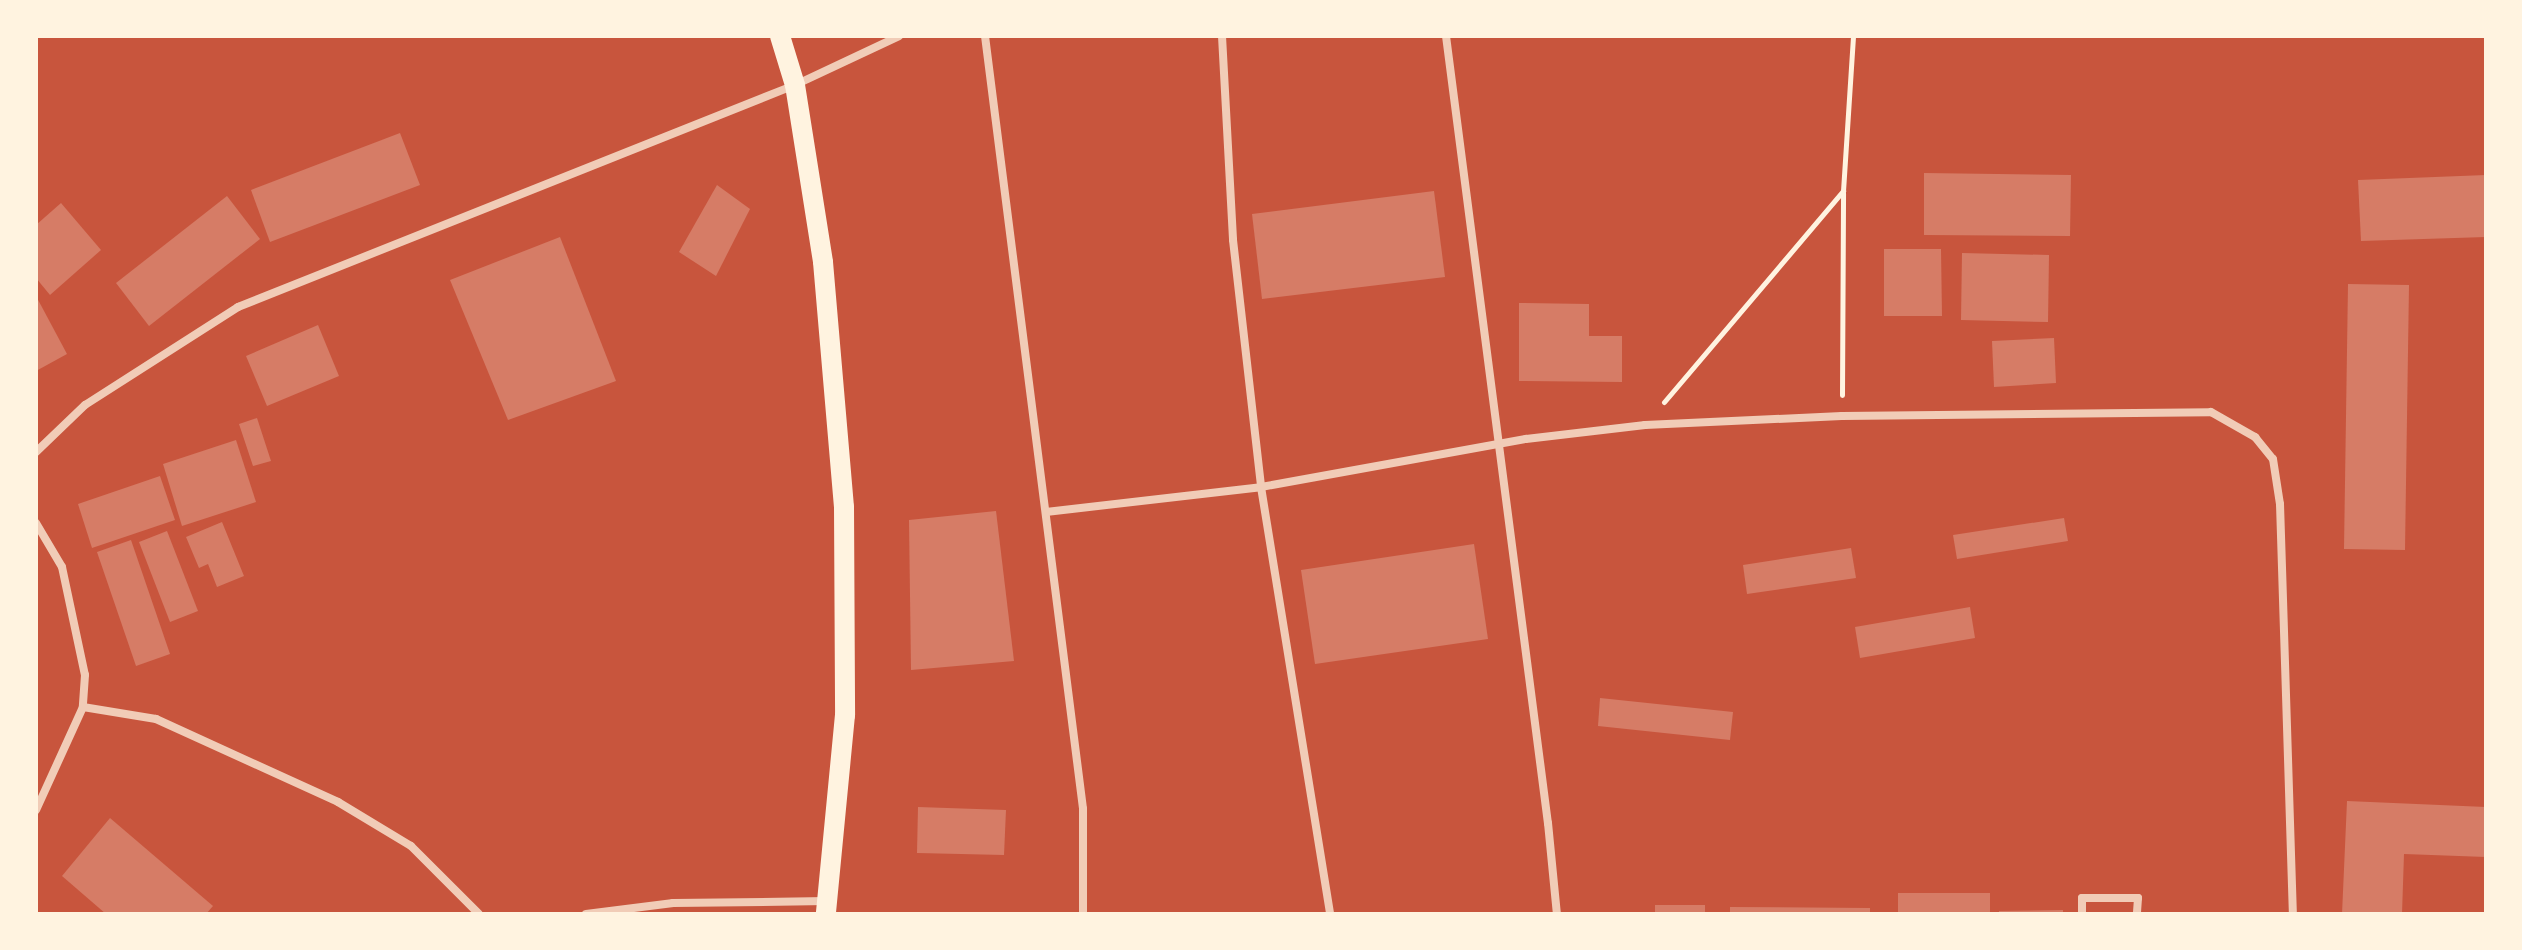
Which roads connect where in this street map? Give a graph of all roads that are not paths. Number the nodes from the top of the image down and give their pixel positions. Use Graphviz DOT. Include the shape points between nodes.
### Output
graph roads {
  1 [pos="780,36"];
  2 [pos="899,36"];
  3 [pos="985,36"];
  4 [pos="1222,36"];
  5 [pos="1446,36"];
  6 [pos="795,85"];
  7 [pos="1497,446"];
  8 [pos="36,452"];
  9 [pos="1261,487"];
  10 [pos="1046,512"];
  11 [pos="36,523"];
  12 [pos="83,707"];
  13 [pos="36,810"];
  14 [pos="827,908"];
  15 [pos="479,914"];
  16 [pos="586,914"];
  17 [pos="1083,914"];
  18 [pos="1330,914"];
  19 [pos="1557,914"];
  20 [pos="2082,914"];
  21 [pos="2137,914"];
  22 [pos="2293,914"];
  1 -- 6 [label="main road"];
  2 -- 6 [label="street"];
  3 -- 10 [label="street"];
  4 -- 9 [label="street" via="1233,240"];
  5 -- 7 [label="street"];
  6 -- 8 [label="street" via="238,307 85,405"];
  6 -- 14 [label="main road" via="823,262 844,507 845,715"];
  7 -- 9 [label="street"];
  7 -- 19 [label="street"];
  7 -- 22 [label="street" via="1645,425 1842,416 2211,412 2255,437 2273,459 2280,504"];
  9 -- 10 [label="street"];
  9 -- 18 [label="street"];
  10 -- 17 [label="street" via="1083,809"];
  11 -- 12 [label="street" via="62,567 85,675"];
  12 -- 13 [label="street"];
  12 -- 15 [label="street" via="156,719 338,802 411,846"];
  14 -- 16 [label="street" via="673,903"];
  20 -- 21 [label="street" via="2082,898 2138,898"];
}
